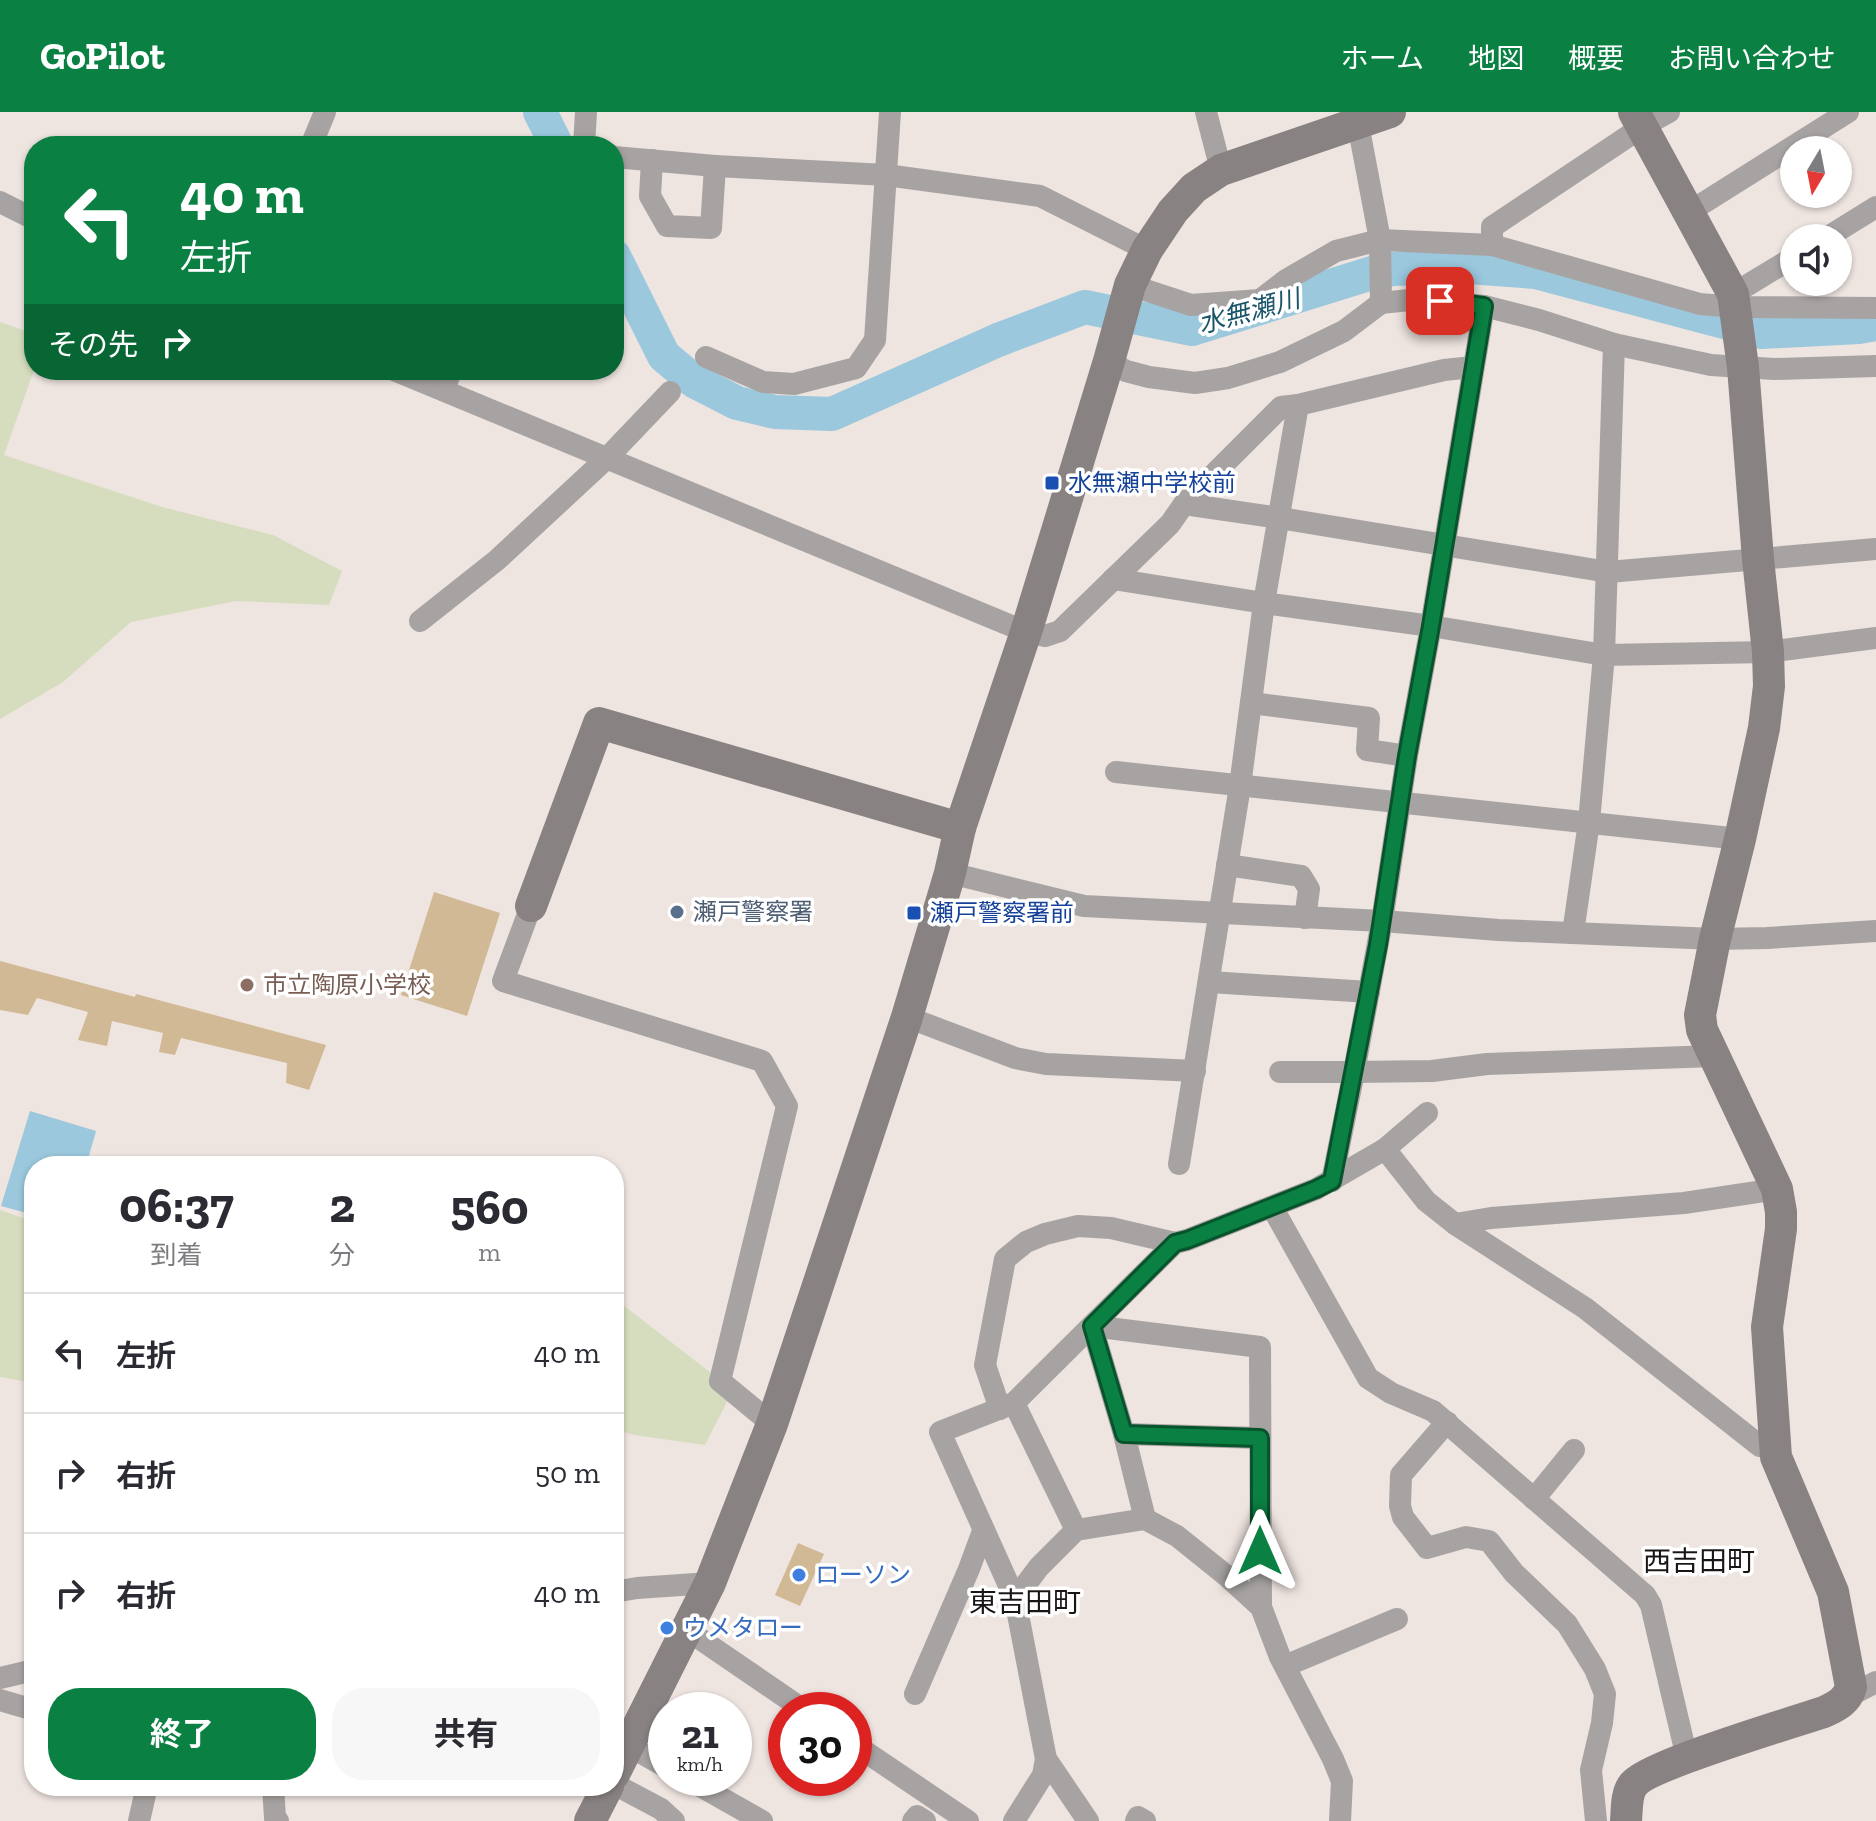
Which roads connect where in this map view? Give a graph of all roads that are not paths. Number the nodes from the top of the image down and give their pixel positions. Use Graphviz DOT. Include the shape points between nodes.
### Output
graph roads {
  1 [pos="325,112"];
  2 [pos="586,112"];
  3 [pos="890,112"];
  4 [pos="1206,112"];
  5 [pos="1390,112"];
  6 [pos="1848,112"];
  7 [pos="1648,117"];
  8 [pos="1358,124"];
  9 [pos="315,136"];
  10 [pos="585,136"];
  11 [pos="624,158"];
  12 [pos="652,160"];
  13 [pos="715,166"];
  14 [pos="1221,170"];
  15 [pos="886,175"];
  16 [pos="0,202"];
  17 [pos="1876,207"];
  18 [pos="1689,212"];
  19 [pos="24,214"];
  20 [pos="1849,224"];
  21 [pos="1380,240"];
  22 [pos="1492,245"];
  23 [pos="1147,250"];
  24 [pos="1780,268"];
  25 [pos="1130,285"];
  26 [pos="1381,303"];
  27 [pos="1484,306"];
  28 [pos="1734,306"];
  29 [pos="1876,308"];
  30 [pos="1614,344"];
  31 [pos="706,357"];
  32 [pos="1109,361"];
  33 [pos="1742,363"];
  34 [pos="1876,366"];
  35 [pos="1473,367"];
  36 [pos="448,380"];
  37 [pos="670,392"];
  38 [pos="1298,405"];
  39 [pos="607,458"];
  40 [pos="1184,504"];
  41 [pos="1280,518"];
  42 [pos="1444,546"];
  43 [pos="1876,549"];
  44 [pos="1758,559"];
  45 [pos="1608,572"];
  46 [pos="1113,579"];
  47 [pos="1264,603"];
  48 [pos="420,621"];
  49 [pos="1431,626"];
  50 [pos="1026,632"];
  51 [pos="1876,638"];
  52 [pos="1768,652"];
  53 [pos="1604,655"];
  54 [pos="1251,703"];
  55 [pos="1407,756"];
  56 [pos="1116,772"];
  57 [pos="1240,786"];
  58 [pos="1400,802"];
  59 [pos="1589,822"];
  60 [pos="960,828"];
  61 [pos="1740,839"];
  62 [pos="1227,865"];
  63 [pos="950,873"];
  64 [pos="531,906"];
  65 [pos="1220,913"];
  66 [pos="1305,918"];
  67 [pos="1382,921"];
  68 [pos="1876,931"];
  69 [pos="1573,933"];
  70 [pos="1715,939"];
  71 [pos="1210,982"];
  72 [pos="1369,992"];
  73 [pos="907,1017"];
  74 [pos="1714,1056"];
  75 [pos="1195,1071"];
  76 [pos="1280,1072"];
  77 [pos="1354,1072"];
  78 [pos="1427,1113"];
  79 [pos="1385,1149"];
  80 [pos="1179,1164"];
  81 [pos="1332,1181"];
  82 [pos="1777,1189"];
  83 [pos="1272,1207"];
  84 [pos="1455,1224"];
  85 [pos="1175,1243"];
  86 [pos="1092,1326"];
  87 [pos="1007,1406"];
  88 [pos="1447,1422"];
  89 [pos="772,1424"];
  90 [pos="1124,1434"];
  91 [pos="1260,1438"];
  92 [pos="1776,1448"];
  93 [pos="1574,1450"];
  94 [pos="1534,1499"];
  95 [pos="1145,1519"];
  96 [pos="1076,1530"];
  97 [pos="983,1531"];
  98 [pos="710,1583"];
  99 [pos="624,1590"];
  100 [pos="1015,1599"];
  101 [pos="1261,1607"];
  102 [pos="1397,1619"];
  103 [pos="687,1630"];
  104 [pos="1285,1666"];
  105 [pos="24,1672"];
  106 [pos="0,1678"];
  107 [pos="1862,1689"];
  108 [pos="778,1692"];
  109 [pos="915,1694"];
  110 [pos="0,1700"];
  111 [pos="24,1707"];
  112 [pos="624,1754"];
  113 [pos="872,1756"];
  114 [pos="1687,1758"];
  115 [pos="1046,1759"];
  116 [pos="624,1760"];
  117 [pos="648,1764"];
  118 [pos="624,1789"];
  119 [pos="145,1796"];
  120 [pos="274,1796"];
  121 [pos="603,1796"];
  122 [pos="718,1796"];
  123 [pos="139,1821"];
  124 [pos="278,1821"];
  125 [pos="590,1821"];
  126 [pos="674,1821"];
  127 [pos="762,1821"];
  128 [pos="913,1821"];
  129 [pos="925,1821"];
  130 [pos="968,1821"];
  131 [pos="1014,1821"];
  132 [pos="1088,1821"];
  133 [pos="1136,1821"];
  134 [pos="1145,1821"];
  135 [pos="1340,1821"];
  136 [pos="1596,1821"];
  137 [pos="1626,1821"];
  1 -- 9 [label="street"];
  2 -- 10 [label="street"];
  3 -- 15 [label="street"];
  4 -- 14 [label="street"];
  5 -- 8 [label="street"];
  6 -- 18 [label="street"];
  7 -- 18 [label="street"];
  7 -- 22 [label="street" via="1492,227"];
  8 -- 14 [label="street"];
  8 -- 21 [label="street"];
  11 -- 12 [label="street"];
  12 -- 13 [label="street"];
  12 -- 13 [label="street" via="650,196 667,226 711,228"];
  13 -- 15 [label="street"];
  14 -- 23 [label="street" via="1194,188"];
  15 -- 23 [label="street" via="1040,196"];
  15 -- 31 [label="street" via="875,340 856,368 794,384 763,382"];
  16 -- 19 [label="street"];
  17 -- 20 [label="street"];
  18 -- 28 [label="street"];
  21 -- 22 [label="street"];
  21 -- 25 [label="street" via="1336,251 1260,300 1191,305"];
  21 -- 26 [label="street"];
  22 -- 28 [label="street" via="1700,304"];
  23 -- 25 [label="street"];
  24 -- 28 [label="street"];
  25 -- 32 [label="street"];
  26 -- 27 [label="street" via="1419,299"];
  26 -- 32 [label="street" via="1344,331 1306,350 1228,378 1195,383 1149,377"];
  27 -- 30 [label="street"];
  27 -- 35 [label="street"];
  28 -- 29 [label="street"];
  28 -- 33 [label="street"];
  30 -- 33 [label="street" via="1711,365"];
  30 -- 45 [label="street"];
  32 -- 50 [label="street"];
  33 -- 34 [label="street" via="1774,369"];
  33 -- 44 [label="street"];
  35 -- 38 [label="street"];
  35 -- 42 [label="street"];
  36 -- 39 [label="street"];
  37 -- 39 [label="street"];
  38 -- 40 [label="street" via="1281,407"];
  38 -- 41 [label="street"];
  39 -- 48 [label="street" via="497,560"];
  39 -- 50 [label="street"];
  40 -- 41 [label="street"];
  40 -- 46 [label="street"];
  41 -- 42 [label="street"];
  41 -- 47 [label="street"];
  42 -- 45 [label="street"];
  42 -- 49 [label="street"];
  43 -- 44 [label="street"];
  44 -- 45 [label="street"];
  44 -- 52 [label="street"];
  45 -- 53 [label="street"];
  46 -- 47 [label="street"];
  46 -- 50 [label="street" via="1060,631 1045,636"];
  47 -- 49 [label="street"];
  47 -- 54 [label="street"];
  49 -- 53 [label="street"];
  49 -- 55 [label="street"];
  50 -- 60 [label="street"];
  51 -- 52 [label="street"];
  52 -- 53 [label="street"];
  52 -- 61 [label="street" via="1764,728"];
  53 -- 59 [label="street"];
  54 -- 55 [label="street" via="1369,718 1367,750"];
  54 -- 57 [label="street"];
  55 -- 58 [label="street"];
  56 -- 57 [label="street"];
  57 -- 58 [label="street"];
  57 -- 62 [label="street"];
  58 -- 59 [label="street"];
  58 -- 67 [label="street"];
  59 -- 61 [label="street"];
  59 -- 69 [label="street"];
  60 -- 63 [label="street"];
  60 -- 64 [label="street" via="599,723"];
  61 -- 70 [label="street"];
  62 -- 65 [label="street"];
  62 -- 66 [label="street" via="1301,876 1309,889"];
  63 -- 65 [label="street" via="1084,906"];
  63 -- 73 [label="street"];
  64 -- 89 [label="street" via="503,981 762,1061 787,1106 720,1381"];
  65 -- 66 [label="street"];
  65 -- 71 [label="street"];
  66 -- 67 [label="street"];
  67 -- 69 [label="street"];
  67 -- 72 [label="street"];
  68 -- 70 [label="street"];
  69 -- 70 [label="street"];
  70 -- 74 [label="street" via="1700,1015"];
  71 -- 72 [label="street"];
  71 -- 75 [label="street"];
  72 -- 77 [label="street"];
  73 -- 75 [label="street" via="1015,1058 1046,1064"];
  73 -- 89 [label="street"];
  74 -- 77 [label="street"];
  74 -- 82 [label="street"];
  75 -- 80 [label="street"];
  76 -- 77 [label="street"];
  77 -- 81 [label="street"];
  78 -- 79 [label="street"];
  79 -- 81 [label="street"];
  79 -- 84 [label="street" via="1426,1201"];
  81 -- 83 [label="street"];
  82 -- 84 [label="street"];
  82 -- 92 [label="street" via="1781,1229 1767,1327"];
  83 -- 85 [label="street"];
  83 -- 88 [label="street" via="1368,1378"];
  84 -- 92 [label="street" via="1585,1308 1760,1446"];
  85 -- 86 [label="street"];
  85 -- 87 [label="street" via="1078,1226 1026,1242 1005,1259 985,1365"];
  86 -- 87 [label="street"];
  86 -- 90 [label="street"];
  86 -- 91 [label="street" via="1260,1347"];
  87 -- 96 [label="street"];
  87 -- 97 [label="street" via="940,1432"];
  88 -- 94 [label="street"];
  88 -- 136 [label="street" via="1401,1475 1403,1517 1427,1548 1466,1537 1489,1541 1567,1624 1605,1694 1591,1770"];
  89 -- 98 [label="street"];
  90 -- 91 [label="street"];
  90 -- 95 [label="street"];
  91 -- 101 [label="street"];
  92 -- 107 [label="street" via="1833,1592 1851,1687"];
  93 -- 94 [label="street"];
  94 -- 114 [label="street" via="1651,1605"];
  95 -- 96 [label="street"];
  95 -- 101 [label="street" via="1177,1536"];
  96 -- 100 [label="street"];
  97 -- 100 [label="street"];
  97 -- 109 [label="street"];
  98 -- 99 [label="street"];
  98 -- 103 [label="street"];
  100 -- 115 [label="street"];
  101 -- 104 [label="street"];
  102 -- 104 [label="street"];
  103 -- 108 [label="street"];
  103 -- 112 [label="street"];
  104 -- 135 [label="street" via="1342,1781"];
  105 -- 106 [label="street"];
  107 -- 114 [label="street" via="1824,1712"];
  110 -- 111 [label="street"];
  113 -- 130 [label="street"];
  114 -- 137 [label="street" via="1632,1785"];
  115 -- 131 [label="street" via="1043,1775"];
  115 -- 132 [label="street"];
  116 -- 117 [label="street"];
  118 -- 126 [label="street"];
  119 -- 123 [label="street"];
  120 -- 124 [label="street"];
  121 -- 125 [label="street"];
  122 -- 127 [label="street"];
  128 -- 129 [label="street" via="917,1816"];
  133 -- 134 [label="street"];
}
